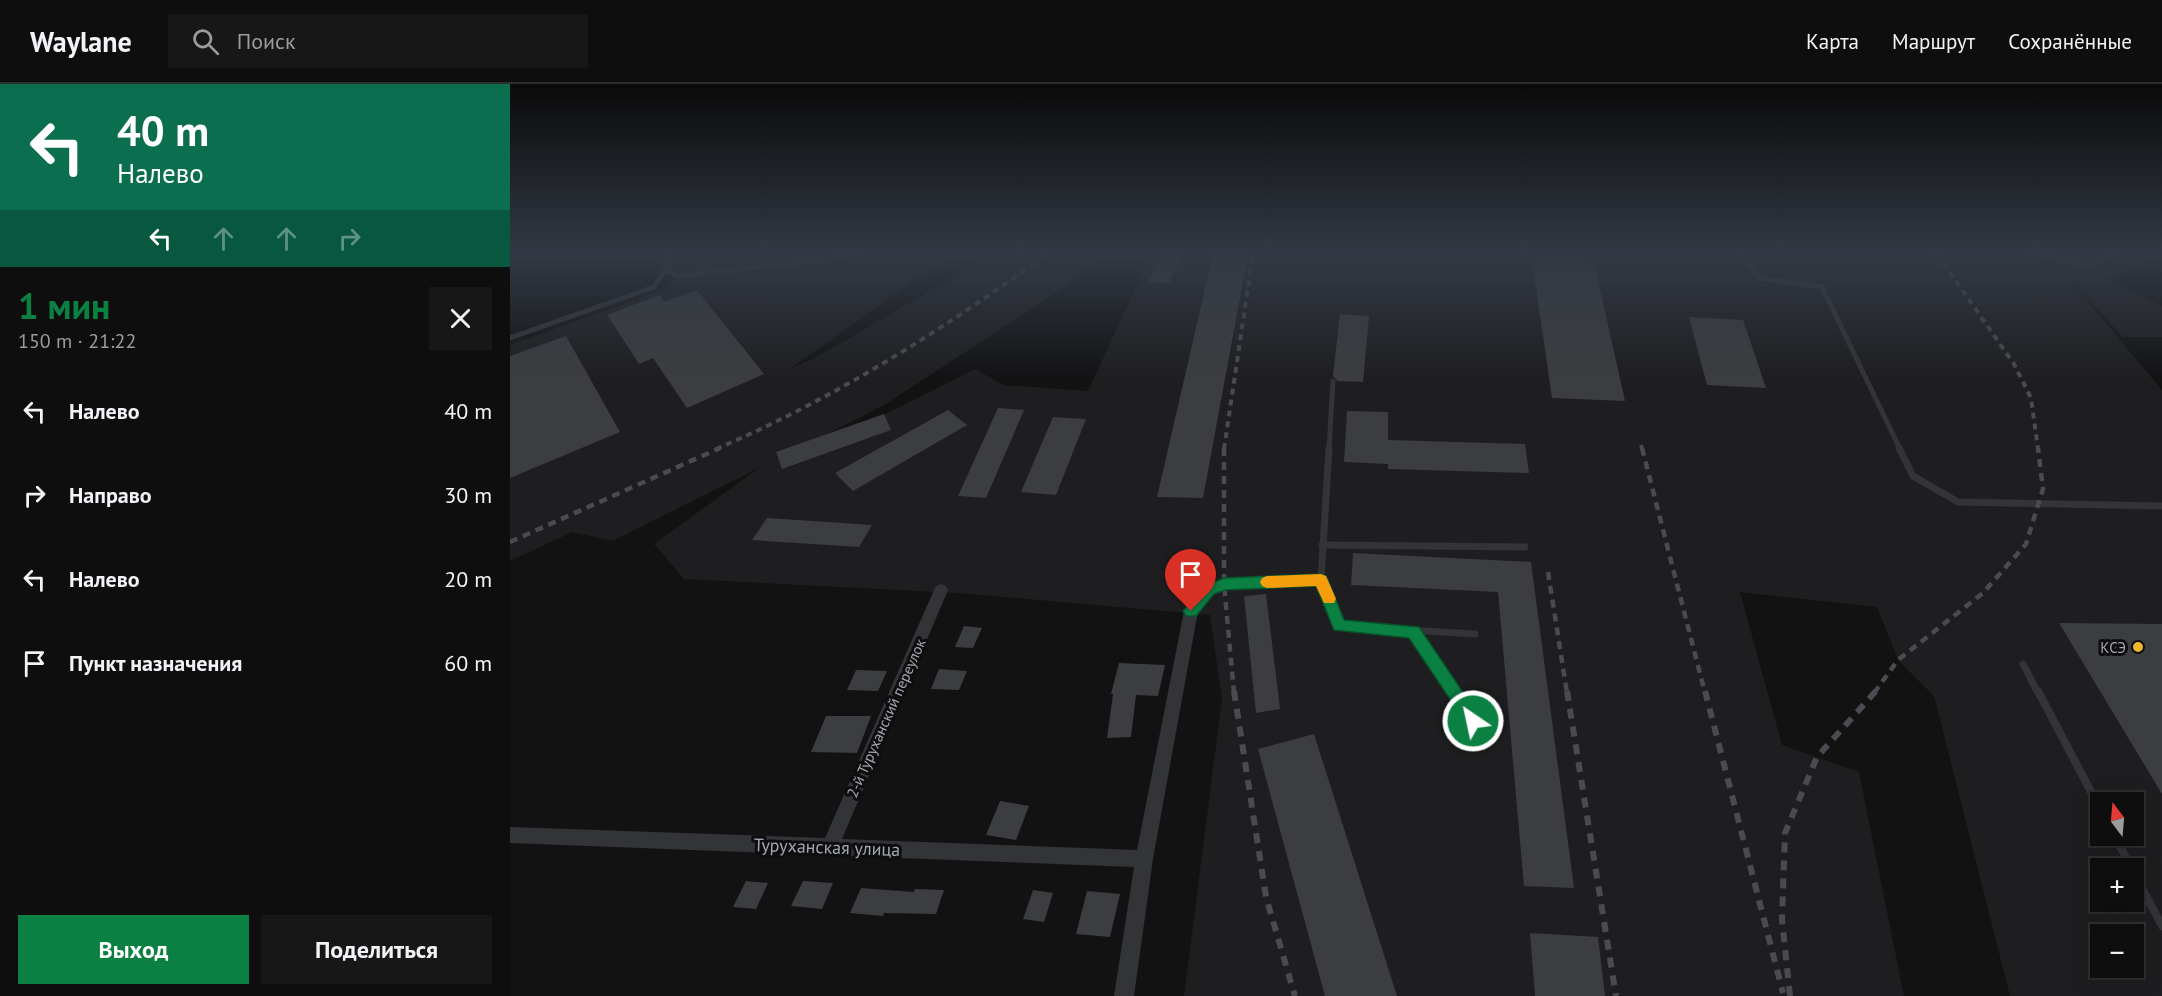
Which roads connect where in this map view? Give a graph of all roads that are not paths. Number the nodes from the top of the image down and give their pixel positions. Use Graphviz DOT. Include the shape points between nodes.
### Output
graph roads {
  1 [pos="627,297"];
  2 [pos="1827,297"];
  3 [pos="510,338"];
  4 [pos="1333,381"];
  5 [pos="2162,506"];
  6 [pos="1322,545"];
  7 [pos="1525,547"];
  8 [pos="1321,580"];
  9 [pos="942,590"];
  10 [pos="1191,611"];
  11 [pos="1414,632"];
  12 [pos="1475,634"];
  13 [pos="2023,664"];
  14 [pos="1485,739"];
  15 [pos="2091,792"];
  16 [pos="510,835"];
  17 [pos="830,847"];
  18 [pos="1144,859"];
  19 [pos="2144,892"];
  20 [pos="2162,926"];
  21 [pos="1124,996"];
  1 -- 3 [label="lane"];
  2 -- 5 [label="lane" via="1913,476 1958,502"];
  4 -- 6 [label="lane"];
  6 -- 7 [label="lane"];
  6 -- 8 [label="lane"];
  8 -- 10 [label="lane" via="1224,584 1209,590"];
  8 -- 11 [label="lane" via="1339,626"];
  9 -- 17 [label="street, 2-й Туруханский переулок"];
  10 -- 18 [label="street"];
  11 -- 12 [label="lane"];
  11 -- 14 [label="lane"];
  13 -- 15 [label="lane"];
  16 -- 17 [label="street, Туруханская улица"];
  17 -- 18 [label="street, Туруханская улица"];
  18 -- 21 [label="street"];
  19 -- 20 [label="lane"];
}
